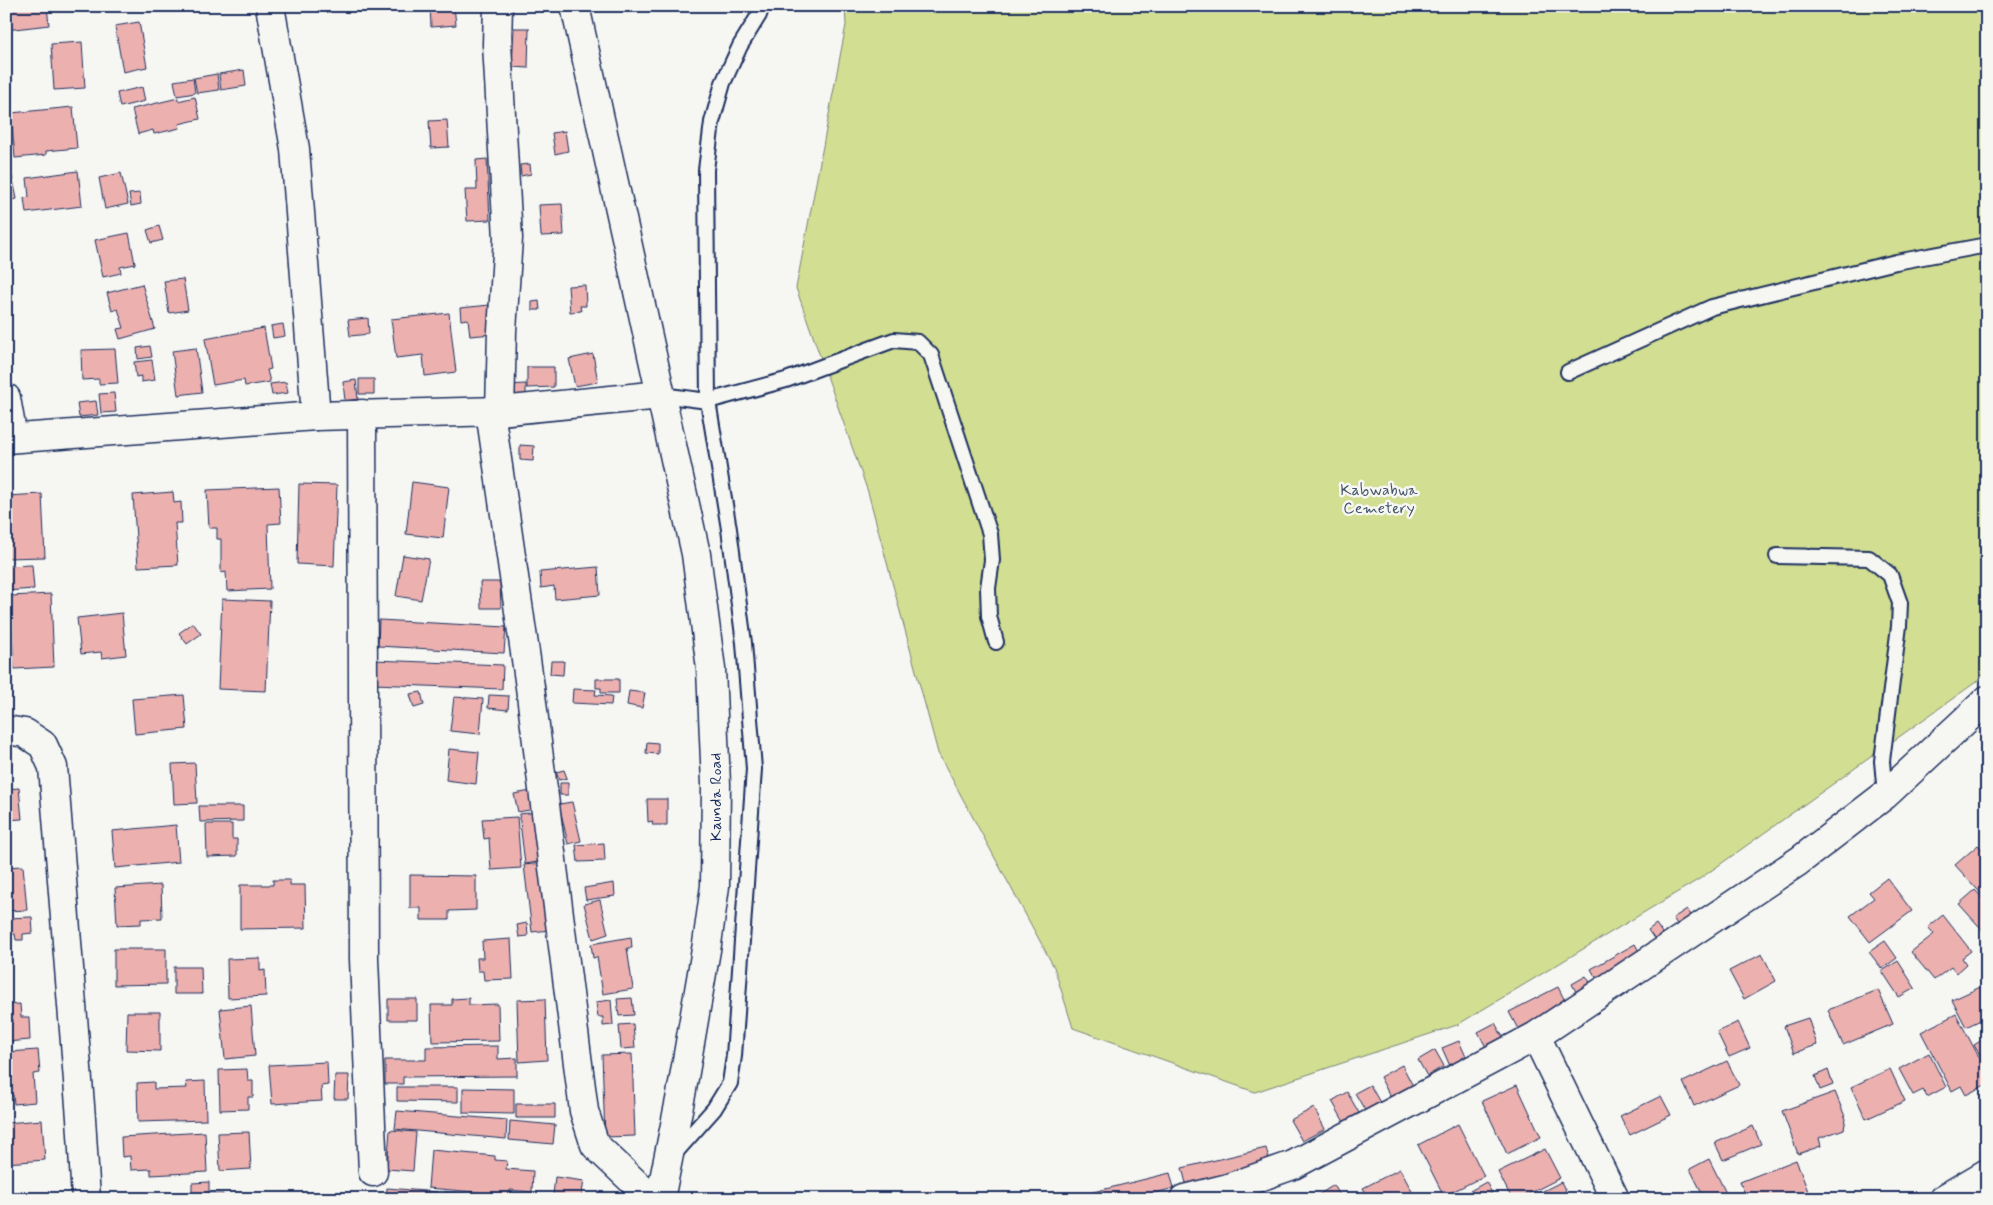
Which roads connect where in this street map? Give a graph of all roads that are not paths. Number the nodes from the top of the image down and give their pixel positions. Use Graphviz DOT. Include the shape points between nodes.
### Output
graph roads {
  1 [pos="270,6"];
  2 [pos="498,6"];
  3 [pos="575,6"];
  4 [pos="762,6"];
  5 [pos="1987,245"];
  6 [pos="1568,372"];
  7 [pos="661,395"];
  8 [pos="6,398"];
  9 [pos="708,400"];
  10 [pos="495,411"];
  11 [pos="362,414"];
  12 [pos="316,416"];
  13 [pos="10,439"];
  14 [pos="1777,556"];
  15 [pos="996,642"];
  16 [pos="1987,700"];
  17 [pos="6,730"];
  18 [pos="1885,796"];
  19 [pos="1536,1036"];
  20 [pos="669,1160"];
  21 [pos="373,1172"];
  22 [pos="1987,1173"];
  23 [pos="1231,1193"];
  24 [pos="86,1199"];
  25 [pos="652,1199"];
  26 [pos="660,1199"];
  27 [pos="1184,1199"];
  28 [pos="1615,1199"];
  29 [pos="1943,1199"];
  1 -- 12 [label="street" via="294,149"];
  2 -- 10 [label="street" via="497,44 508,238"];
  3 -- 7 [label="street, Kaunda Road"];
  4 -- 9 [label="lane" via="723,83 712,122 706,170"];
  5 -- 6 [label="lane" via="1896,262 1712,307"];
  7 -- 9 [label="lane"];
  7 -- 10 [label="street"];
  7 -- 20 [label="street, Kaunda Road" via="696,554 711,669 716,784 714,886 707,944"];
  8 -- 13 [label="street"];
  9 -- 15 [label="lane" via="786,380 894,340 918,342 931,355 990,534 989,616"];
  9 -- 20 [label="lane" via="744,642 754,769 730,1082 714,1109"];
  10 -- 11 [label="street"];
  10 -- 25 [label="street" via="584,1112 595,1145"];
  11 -- 12 [label="street"];
  11 -- 21 [label="street" via="364,959"];
  12 -- 13 [label="street"];
  14 -- 18 [label="lane" via="1869,558 1890,575 1900,602 1882,762"];
  16 -- 18 [label="street"];
  17 -- 24 [label="street" via="24,733 43,746 54,767"];
  18 -- 19 [label="street" via="1799,861"];
  19 -- 23 [label="street" via="1293,1165"];
  19 -- 28 [label="street"];
  20 -- 26 [label="street, Kaunda Road"];
  22 -- 29 [label="street"];
  23 -- 27 [label="street"];
}
